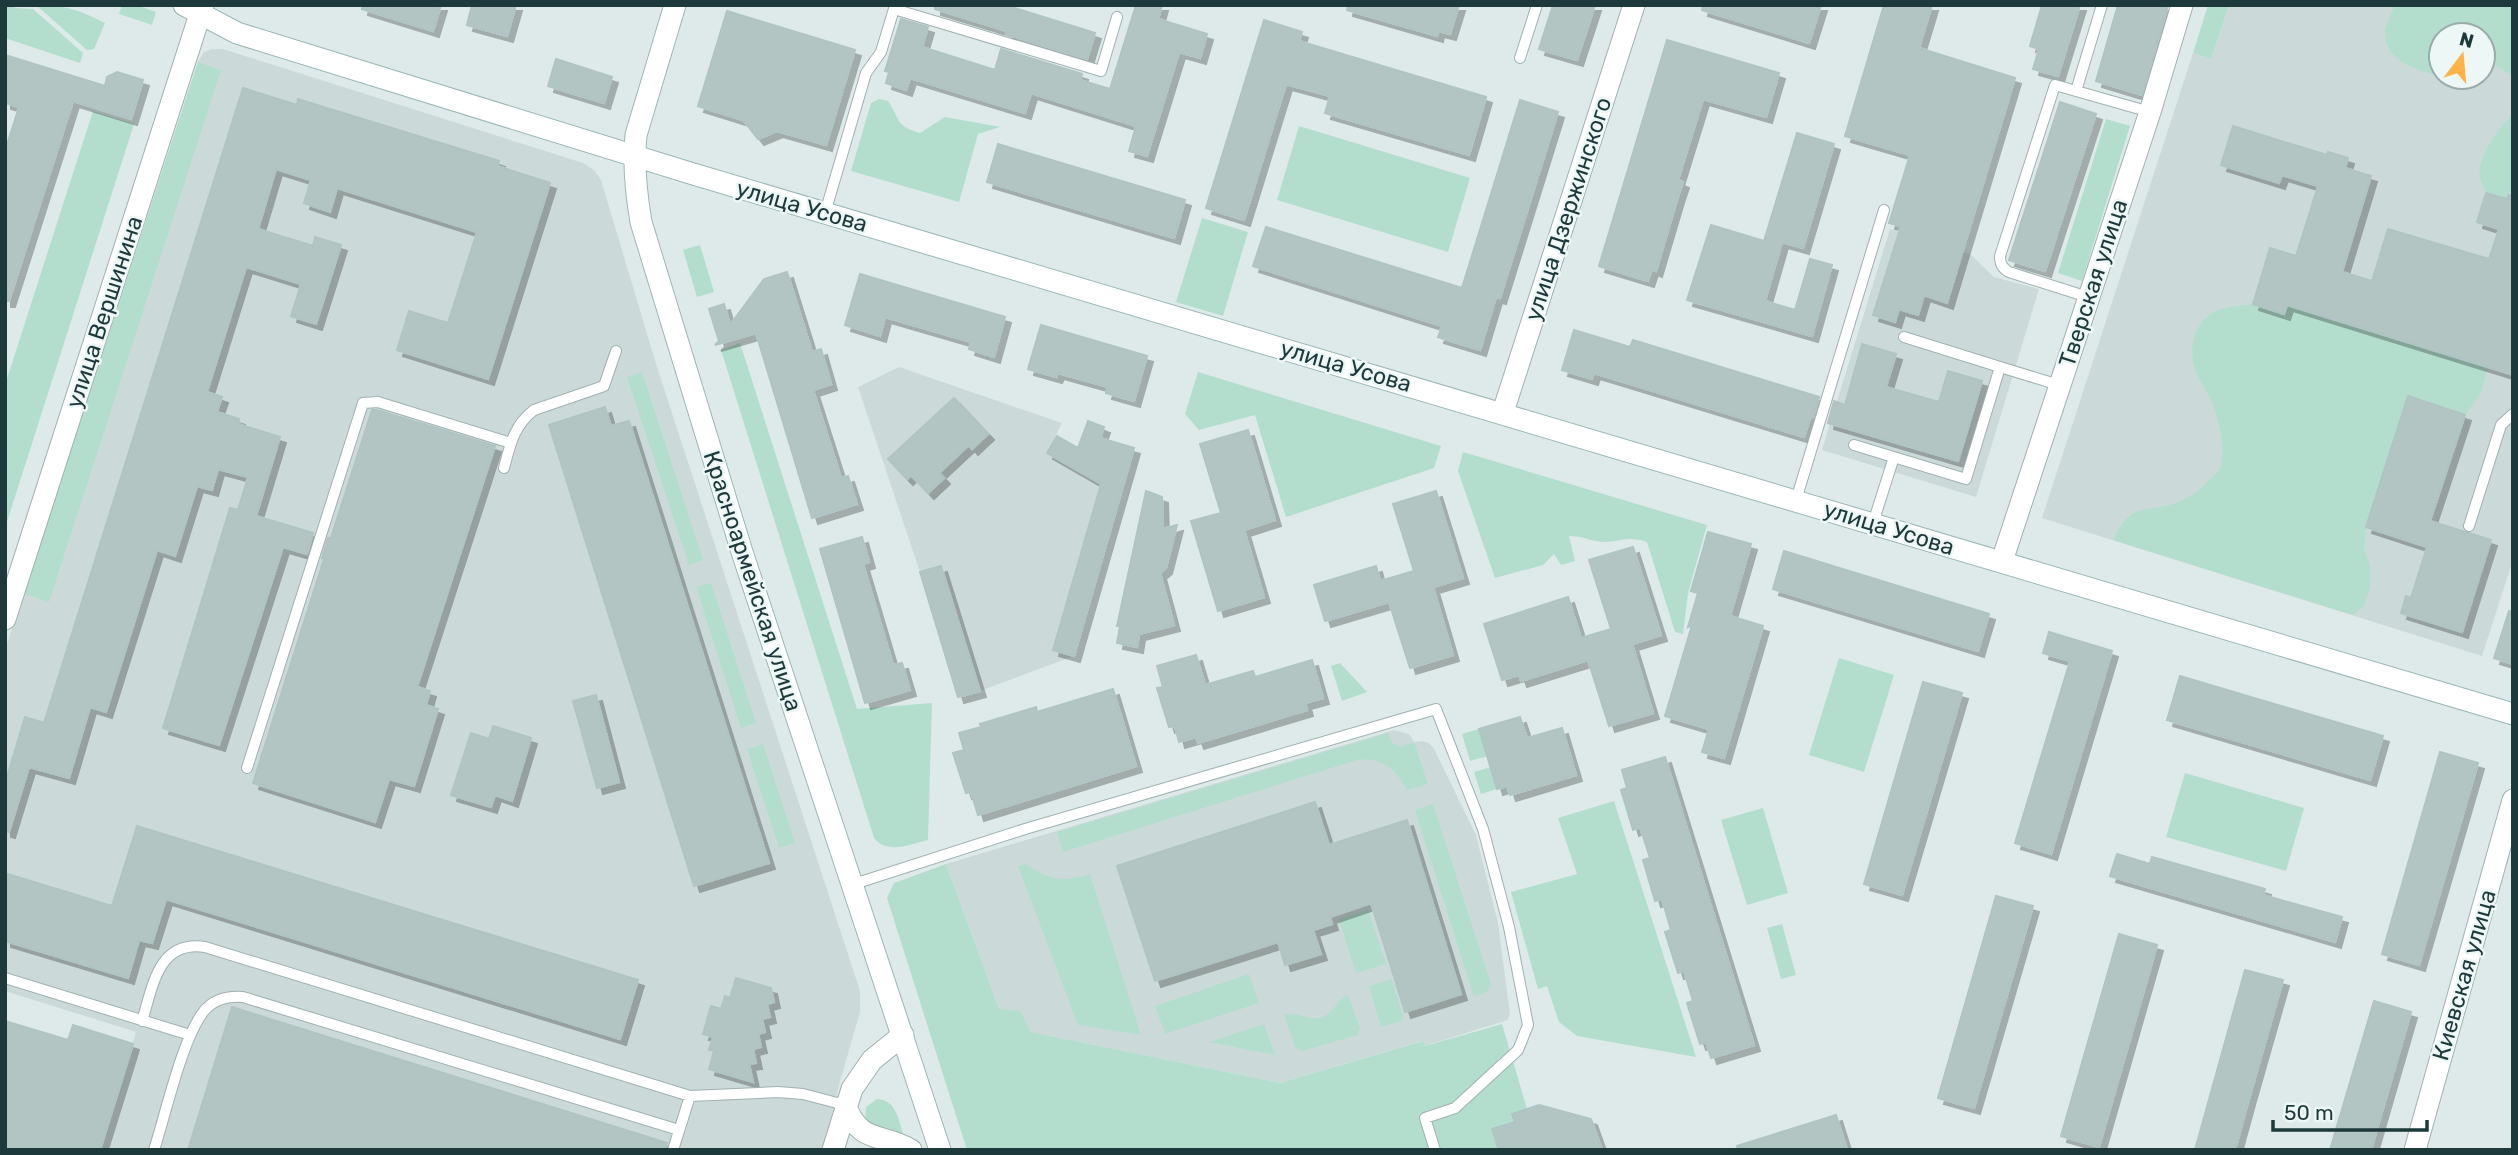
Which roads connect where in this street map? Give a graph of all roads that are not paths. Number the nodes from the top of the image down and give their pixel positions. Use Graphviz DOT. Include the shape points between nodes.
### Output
graph roads {
  1 [pos="675,5"];
  2 [pos="1537,5"];
  3 [pos="1634,5"];
  4 [pos="2102,5"];
  5 [pos="2182,5"];
  6 [pos="196,9"];
  7 [pos="1117,17"];
  8 [pos="1520,58"];
  9 [pos="2076,91"];
  10 [pos="2150,112"];
  11 [pos="634,156"];
  12 [pos="1884,210"];
  13 [pos="825,213"];
  14 [pos="2088,297"];
  15 [pos="1904,337"];
  16 [pos="616,351"];
  17 [pos="2000,367"];
  18 [pos="2059,385"];
  19 [pos="1503,412"];
  20 [pos="2513,414"];
  21 [pos="511,443"];
  22 [pos="1854,445"];
  23 [pos="1894,457"];
  24 [pos="503,468"];
  25 [pos="1796,500"];
  26 [pos="1873,523"];
  27 [pos="2469,526"];
  28 [pos="2002,561"];
  29 [pos="5,618"];
  30 [pos="2513,714"];
  31 [pos="247,768"];
  32 [pos="2513,800"];
  33 [pos="854,884"];
  34 [pos="5,978"];
  35 [pos="142,1021"];
  36 [pos="190,1035"];
  37 [pos="902,1035"];
  38 [pos="690,1096"];
  39 [pos="845,1105"];
  40 [pos="679,1130"];
  41 [pos="155,1150"];
  42 [pos="673,1150"];
  43 [pos="833,1150"];
  44 [pos="911,1150"];
  45 [pos="940,1150"];
  46 [pos="1435,1150"];
  47 [pos="2415,1150"];
  1 -- 11 [label="main road, Красноармейская улица" via="640,118"];
  2 -- 8 [label="lane"];
  3 -- 19 [label="main road, улица Дзержинского"];
  4 -- 9 [label="lane"];
  5 -- 10 [label="main road, Тверская улица"];
  6 -- 11 [label="main road, улица Усова" via="237,33"];
  6 -- 29 [label="main road, улица Вершинина"];
  7 -- 13 [label="lane" via="1101,71 894,9 881,52 866,74"];
  9 -- 10 [label="lane"];
  9 -- 14 [label="lane" via="2055,85 2000,263 2009,272"];
  10 -- 14 [label="main road, Тверская улица"];
  11 -- 13 [label="main road, улица Усова"];
  11 -- 33 [label="main road, Красноармейская улица" via="641,222 656,275 742,552"];
  12 -- 25 [label="lane"];
  13 -- 19 [label="main road, улица Усова"];
  14 -- 18 [label="main road, Тверская улица"];
  15 -- 17 [label="lane"];
  16 -- 21 [label="lane" via="604,386 534,411 516,429"];
  17 -- 18 [label="lane"];
  17 -- 23 [label="lane" via="1966,479"];
  18 -- 28 [label="main road, Тверская улица"];
  19 -- 25 [label="main road, улица Усова"];
  20 -- 27 [label="lane" via="2501,425"];
  21 -- 24 [label="lane"];
  21 -- 31 [label="lane" via="378,402 363,403"];
  22 -- 23 [label="lane"];
  23 -- 26 [label="lane"];
  25 -- 26 [label="main road, улица Усова"];
  26 -- 28 [label="main road, улица Усова"];
  28 -- 30 [label="main road, улица Усова"];
  32 -- 47 [label="main road, Киевская улица"];
  33 -- 37 [label="main road, Красноармейская улица"];
  33 -- 46 [label="lane" via="1436,709 1483,829 1528,1025 1518,1051 1455,1108 1424,1118"];
  34 -- 35 [label="lane"];
  35 -- 36 [label="lane"];
  35 -- 38 [label="lane" via="162,965 177,949 205,947"];
  36 -- 40 [label="lane" via="216,1001 243,997"];
  36 -- 41 [label="lane"];
  37 -- 39 [label="main road" via="861,1073"];
  37 -- 45 [label="main road, Красноармейская улица"];
  38 -- 39 [label="lane" via="803,1094"];
  38 -- 40 [label="lane"];
  39 -- 43 [label="main road"];
  39 -- 44 [label="main road" via="862,1131"];
  40 -- 42 [label="lane"];
}
